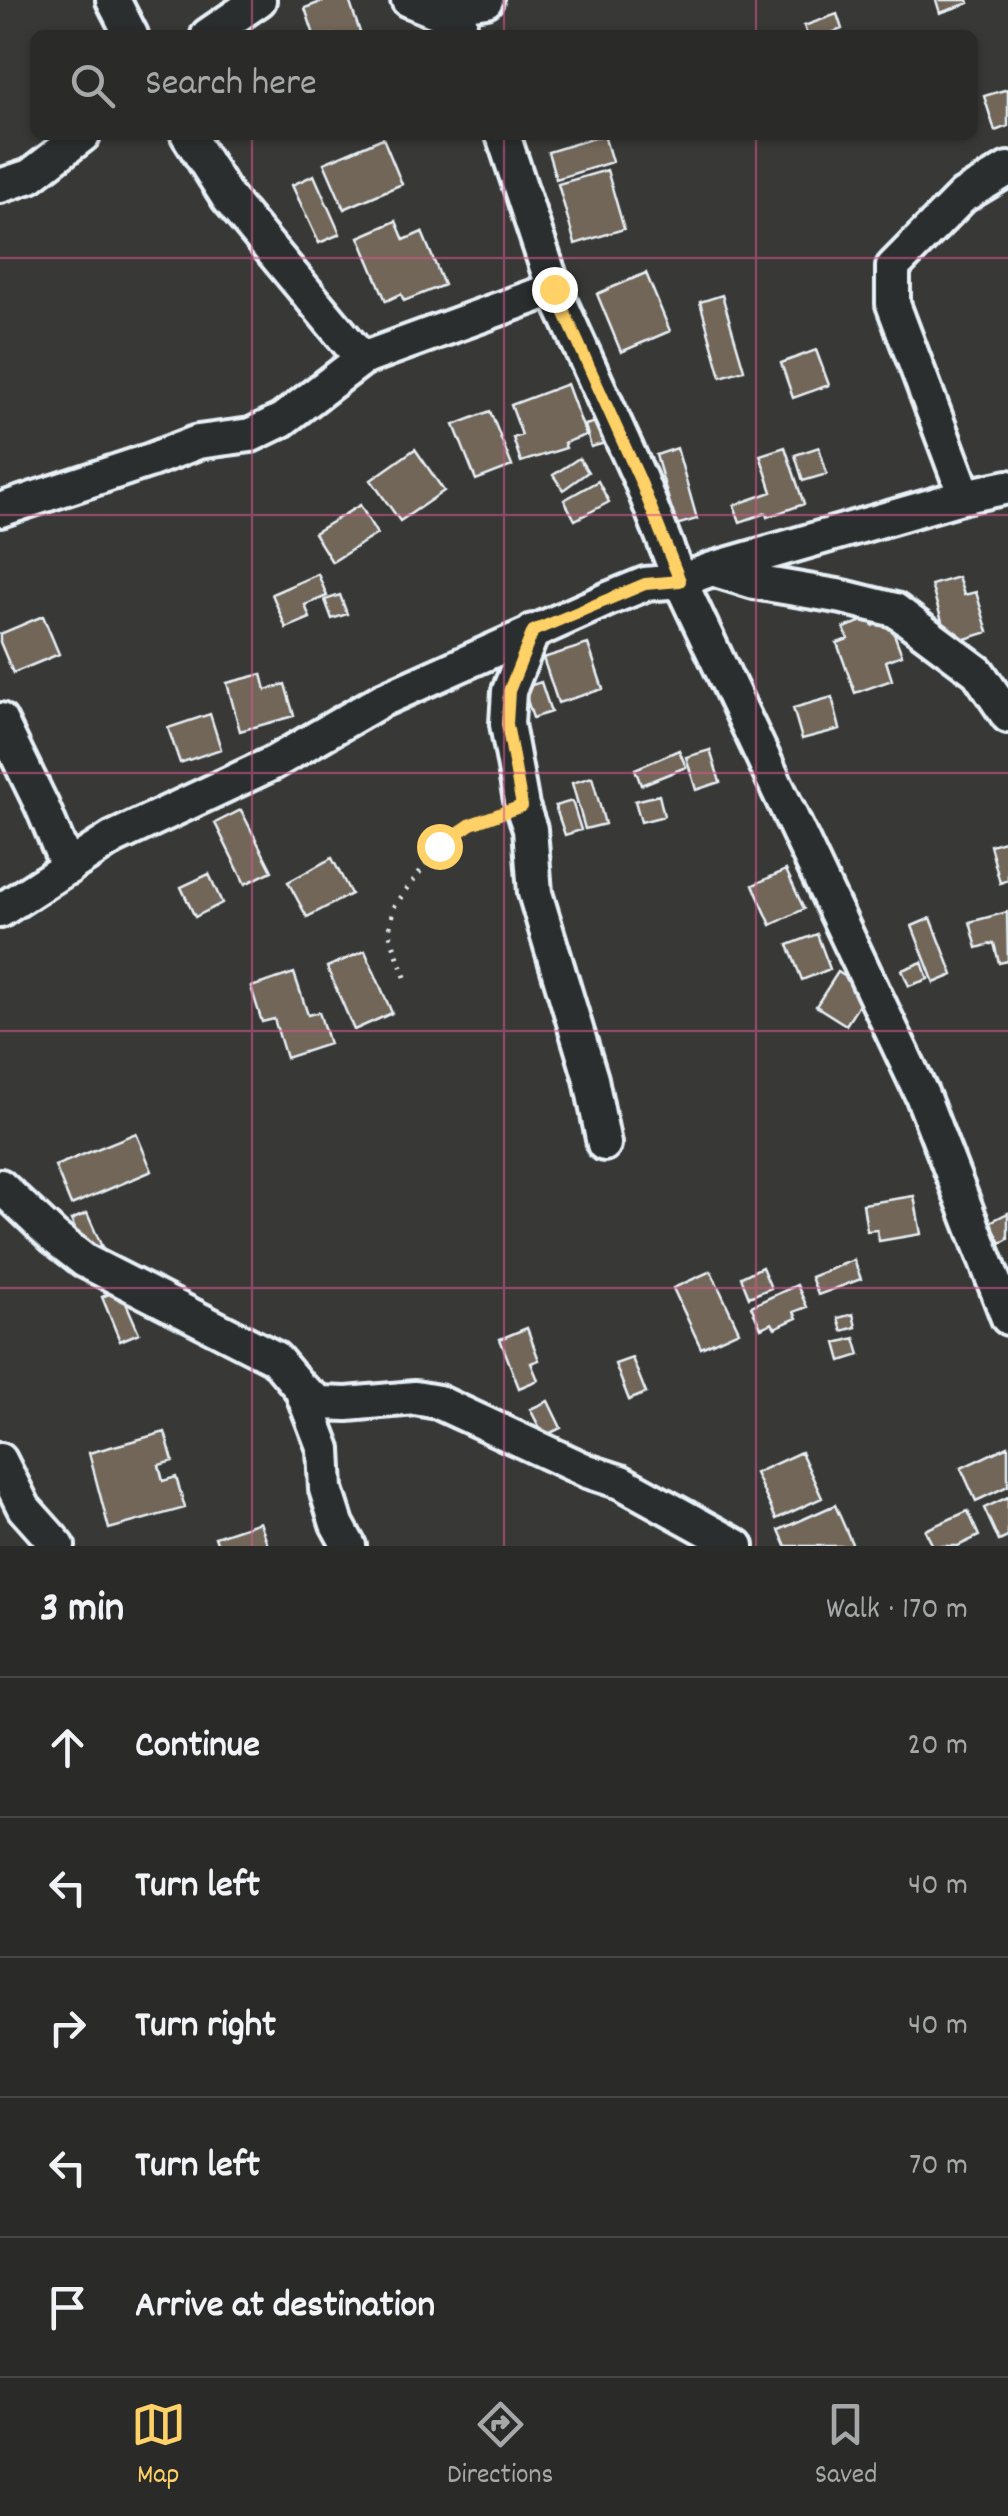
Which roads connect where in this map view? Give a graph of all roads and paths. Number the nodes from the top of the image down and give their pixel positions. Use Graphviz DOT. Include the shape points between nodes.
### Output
graph roads {
  1 [pos="113,0"];
  2 [pos="259,0"];
  3 [pos="408,0"];
  4 [pos="464,12"];
  5 [pos="128,30"];
  6 [pos="215,30"];
  7 [pos="77,140"];
  8 [pos="191,140"];
  9 [pos="505,140"];
  10 [pos="1008,170"];
  11 [pos="0,186"];
  12 [pos="554,289"];
  13 [pos="362,360"];
  14 [pos="1008,487"];
  15 [pos="965,496"];
  16 [pos="0,510"];
  17 [pos="712,568"];
  18 [pos="680,581"];
  19 [pos="533,631"];
  20 [pos="1008,716"];
  21 [pos="0,720"];
  22 [pos="522,806"];
  23 [pos="68,868"];
  24 [pos="0,912"];
  25 [pos="405,977"];
  26 [pos="604,1144"];
  27 [pos="0,1186"];
  28 [pos="1008,1318"];
  29 [pos="301,1389"];
  30 [pos="0,1460"];
  31 [pos="58,1546"];
  32 [pos="349,1546"];
  33 [pos="736,1546"];
  1 -- 5 [label="street"];
  2 -- 6 [label="street"];
  3 -- 4 [label="street"];
  7 -- 11 [label="street" via="30,176"];
  8 -- 13 [label="street" via="228,198"];
  9 -- 12 [label="street"];
  10 -- 15 [label="street" via="963,196 893,267 893,304"];
  12 -- 13 [label="street"];
  12 -- 18 [label="street"];
  13 -- 16 [label="street" via="251,435 198,442"];
  14 -- 15 [label="street"];
  15 -- 17 [label="street"];
  17 -- 18 [label="street"];
  17 -- 20 [label="street" via="895,610 978,672"];
  18 -- 19 [label="street" via="645,584"];
  18 -- 28 [label="street" via="922,1095"];
  19 -- 22 [label="street" via="509,691 507,724"];
  19 -- 23 [label="street" via="382,700 274,762 113,838"];
  21 -- 23 [label="street"];
  22 -- 25 [label="path" via="471,824 439,846 393,908 389,932"];
  22 -- 26 [label="street" via="535,893 592,1079"];
  23 -- 24 [label="street"];
  27 -- 29 [label="street" via="85,1261 275,1358"];
  29 -- 32 [label="street" via="324,1449 326,1490"];
  29 -- 33 [label="street" via="320,1402 438,1402 621,1482"];
  30 -- 31 [label="street" via="24,1508"];
}
